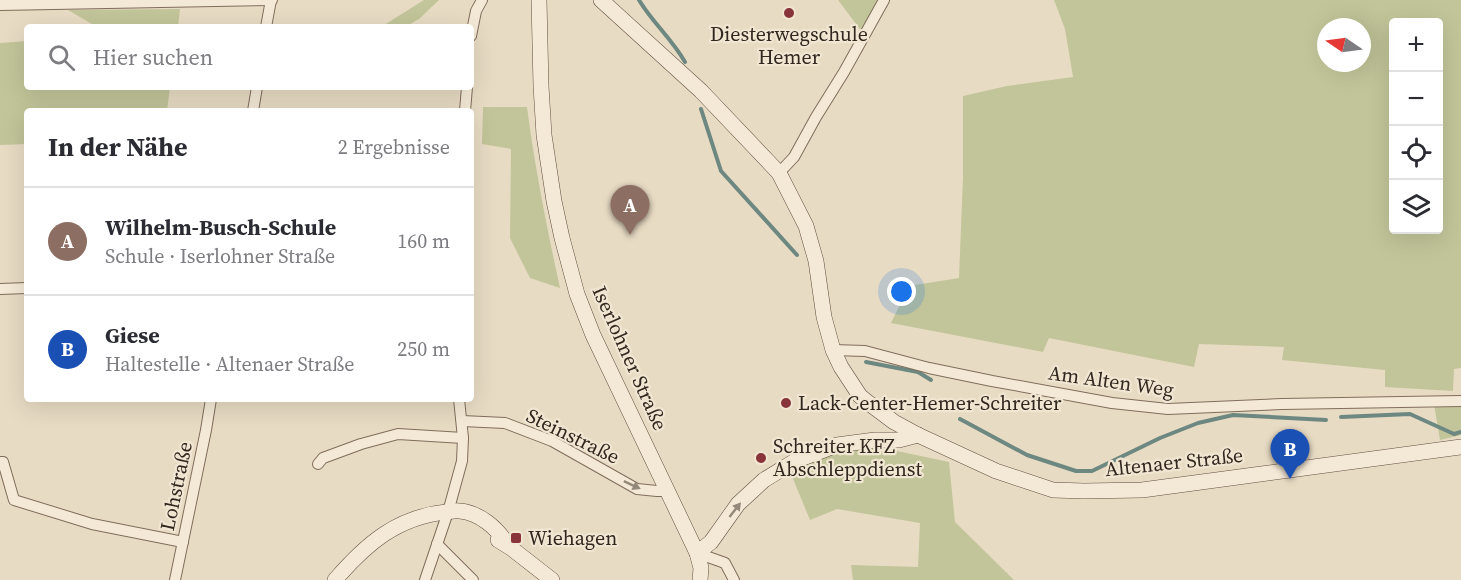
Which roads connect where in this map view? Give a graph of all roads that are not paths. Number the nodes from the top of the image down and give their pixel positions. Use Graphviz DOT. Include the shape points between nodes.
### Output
graph roads {
  1 [pos="271,0"];
  2 [pos="482,0"];
  3 [pos="539,0"];
  4 [pos="601,0"];
  5 [pos="884,0"];
  6 [pos="0,5"];
  7 [pos="267,24"];
  8 [pos="474,24"];
  9 [pos="256,90"];
  10 [pos="467,90"];
  11 [pos="254,108"];
  12 [pos="465,108"];
  13 [pos="779,173"];
  14 [pos="24,288"];
  15 [pos="0,289"];
  16 [pos="833,350"];
  17 [pos="1461,401"];
  18 [pos="210,402"];
  19 [pos="459,402"];
  20 [pos="462,421"];
  21 [pos="918,435"];
  22 [pos="463,438"];
  23 [pos="1461,447"];
  24 [pos="0,462"];
  25 [pos="318,464"];
  26 [pos="667,491"];
  27 [pos="448,512"];
  28 [pos="183,542"];
  29 [pos="437,544"];
  30 [pos="697,553"];
  31 [pos="463,574"];
  32 [pos="175,580"];
  33 [pos="335,580"];
  34 [pos="425,580"];
  35 [pos="473,580"];
  36 [pos="552,580"];
  37 [pos="700,580"];
  38 [pos="734,580"];
  1 -- 6 [label="street"];
  1 -- 7 [label="street"];
  2 -- 8 [label="street"];
  3 -- 26 [label="main road, Iserlohner Straße" via="544,135 562,238 593,335"];
  4 -- 13 [label="main road, Altenaer Straße" via="701,92"];
  5 -- 13 [label="street" via="794,157"];
  9 -- 11 [label="street"];
  10 -- 12 [label="street"];
  13 -- 16 [label="main road, Altenaer Straße" via="806,226"];
  14 -- 15 [label="street"];
  16 -- 17 [label="street, Am Alten Weg" via="865,351 993,381 1168,409"];
  16 -- 21 [label="main road, Altenaer Straße" via="860,396"];
  18 -- 28 [label="street, Lohstraße"];
  19 -- 20 [label="street"];
  20 -- 22 [label="street"];
  20 -- 26 [label="street, Steinstraße, one-way" via="505,423 552,441 638,489"];
  21 -- 23 [label="main road, Altenaer Straße" via="996,471 1053,489 1084,491 1142,490"];
  30 -- 21 [label="main road, one-way" via="711,542 738,504 764,480 795,461 837,445"];
  22 -- 25 [label="street" via="398,434 323,458"];
  22 -- 27 [label="street" via="462,461"];
  24 -- 28 [label="street" via="14,500 92,524"];
  26 -- 30 [label="main road, Iserlohner Straße"];
  27 -- 29 [label="street"];
  27 -- 33 [label="main road" via="417,517 392,528 362,551"];
  27 -- 36 [label="main road" via="507,544"];
  28 -- 32 [label="street, Lohstraße"];
  29 -- 31 [label="street"];
  29 -- 34 [label="street"];
  30 -- 37 [label="main road, Iserlohner Straße"];
  30 -- 38 [label="street" via="725,563"];
  31 -- 35 [label="street"];
}
